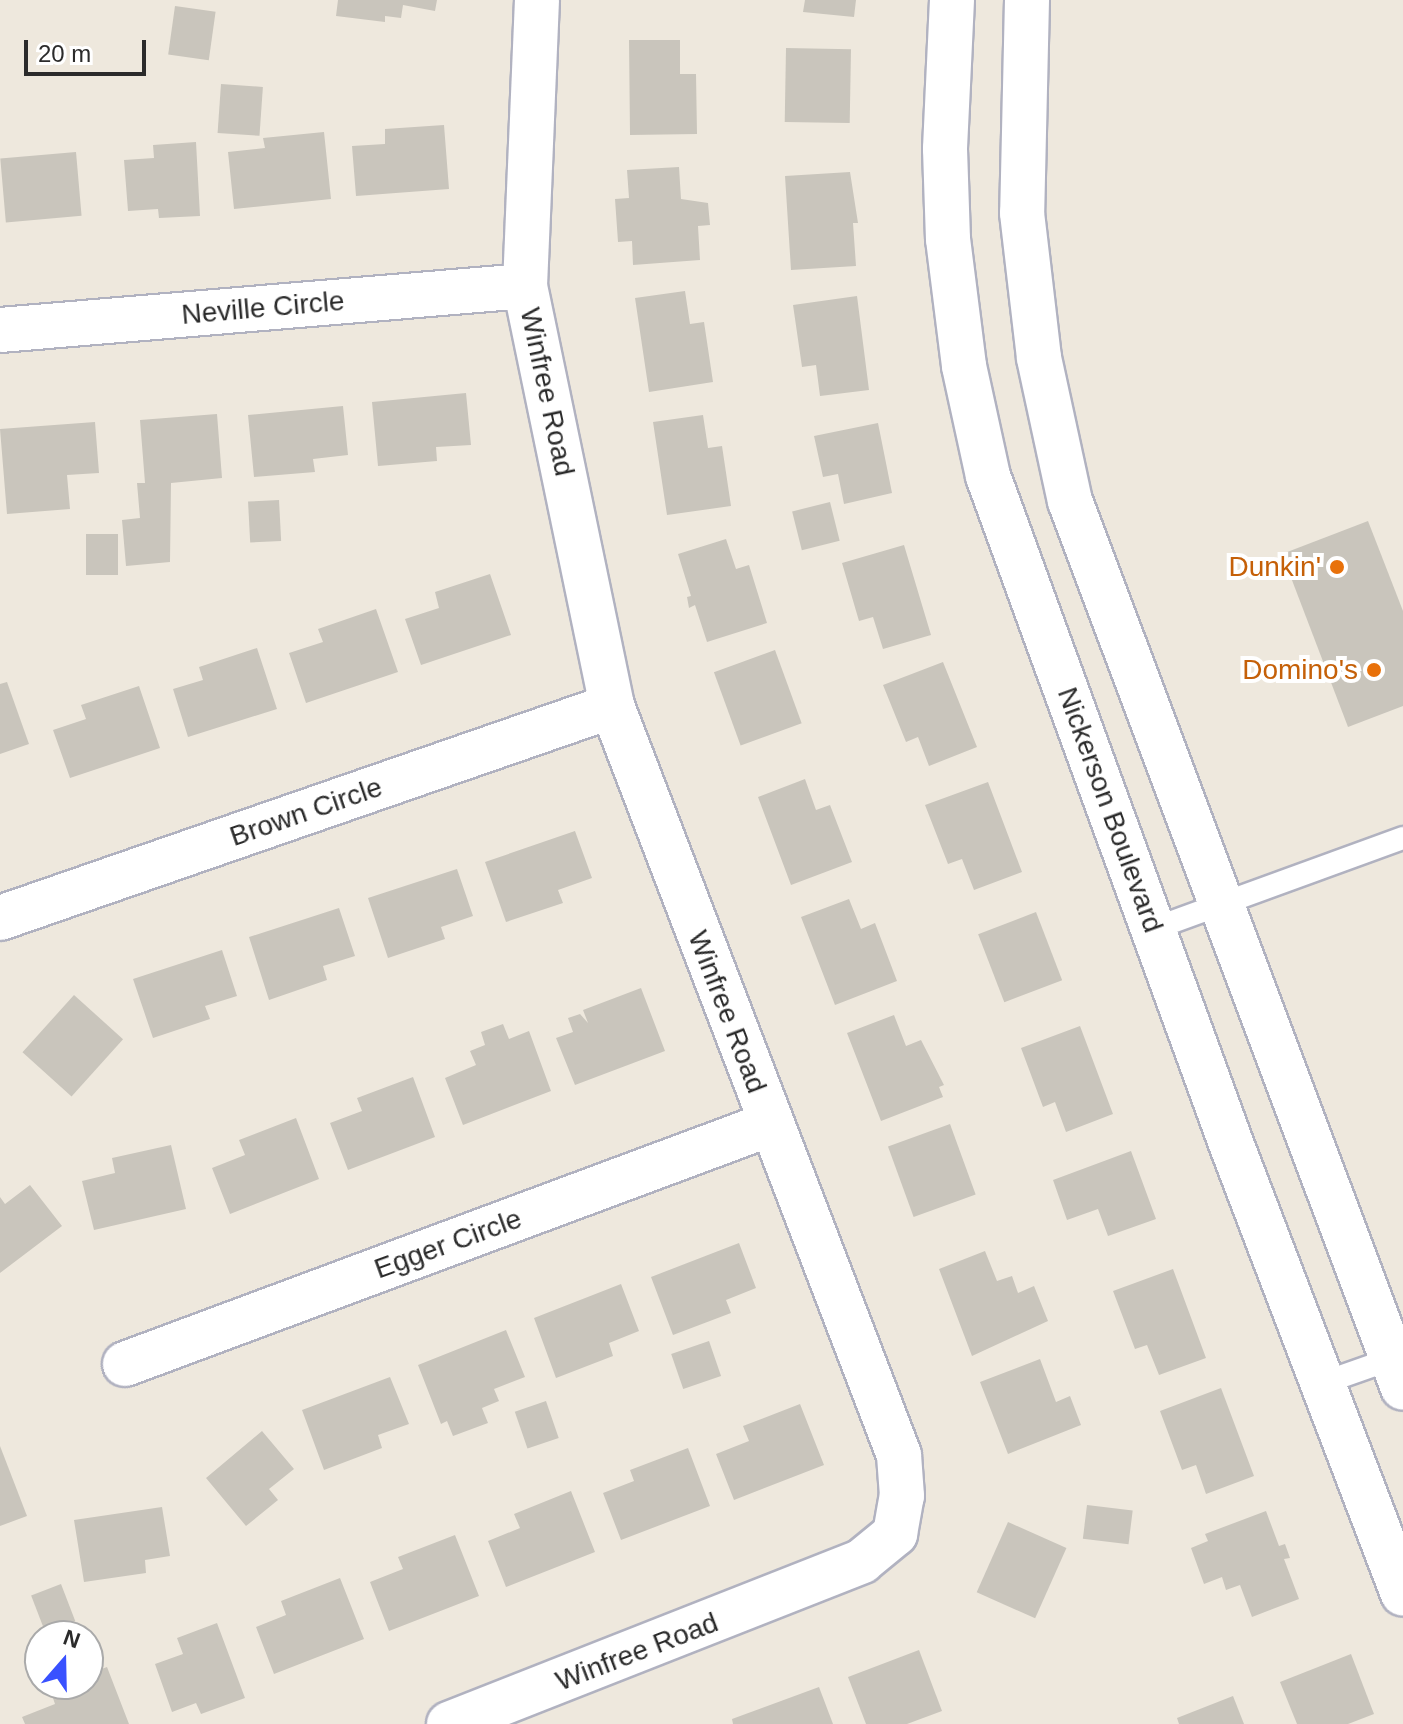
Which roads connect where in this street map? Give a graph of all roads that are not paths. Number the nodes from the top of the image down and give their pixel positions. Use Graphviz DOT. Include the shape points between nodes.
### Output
graph roads {
  1 [pos="537,0"];
  2 [pos="952,0"];
  3 [pos="1027,0"];
  4 [pos="525,286"];
  5 [pos="0,330"];
  6 [pos="612,706"];
  7 [pos="1403,838"];
  8 [pos="1219,905"];
  9 [pos="0,918"];
  10 [pos="1153,929"];
  11 [pos="770,1124"];
  12 [pos="125,1364"];
  13 [pos="1399,1367"];
  14 [pos="1323,1383"];
  15 [pos="1403,1593"];
  16 [pos="449,1724"];
  1 -- 4 [label="street, Winfree Road"];
  2 -- 10 [label="street, Nickerson Boulevard" via="945,149 948,239 964,366 982,449"];
  3 -- 8 [label="street" via="1022,213 1052,431 1093,572"];
  4 -- 5 [label="street, Neville Circle"];
  4 -- 6 [label="street, Winfree Road"];
  6 -- 9 [label="street, Brown Circle"];
  6 -- 11 [label="street, Winfree Road"];
  7 -- 8 [label="lane"];
  8 -- 10 [label="lane"];
  8 -- 13 [label="street"];
  10 -- 14 [label="street, Nickerson Boulevard"];
  11 -- 12 [label="street, Egger Circle"];
  11 -- 16 [label="street, Winfree Road" via="899,1455 902,1496 895,1534 862,1561 812,1585"];
  13 -- 14 [label="lane"];
  14 -- 15 [label="street, Nickerson Boulevard"];
}
